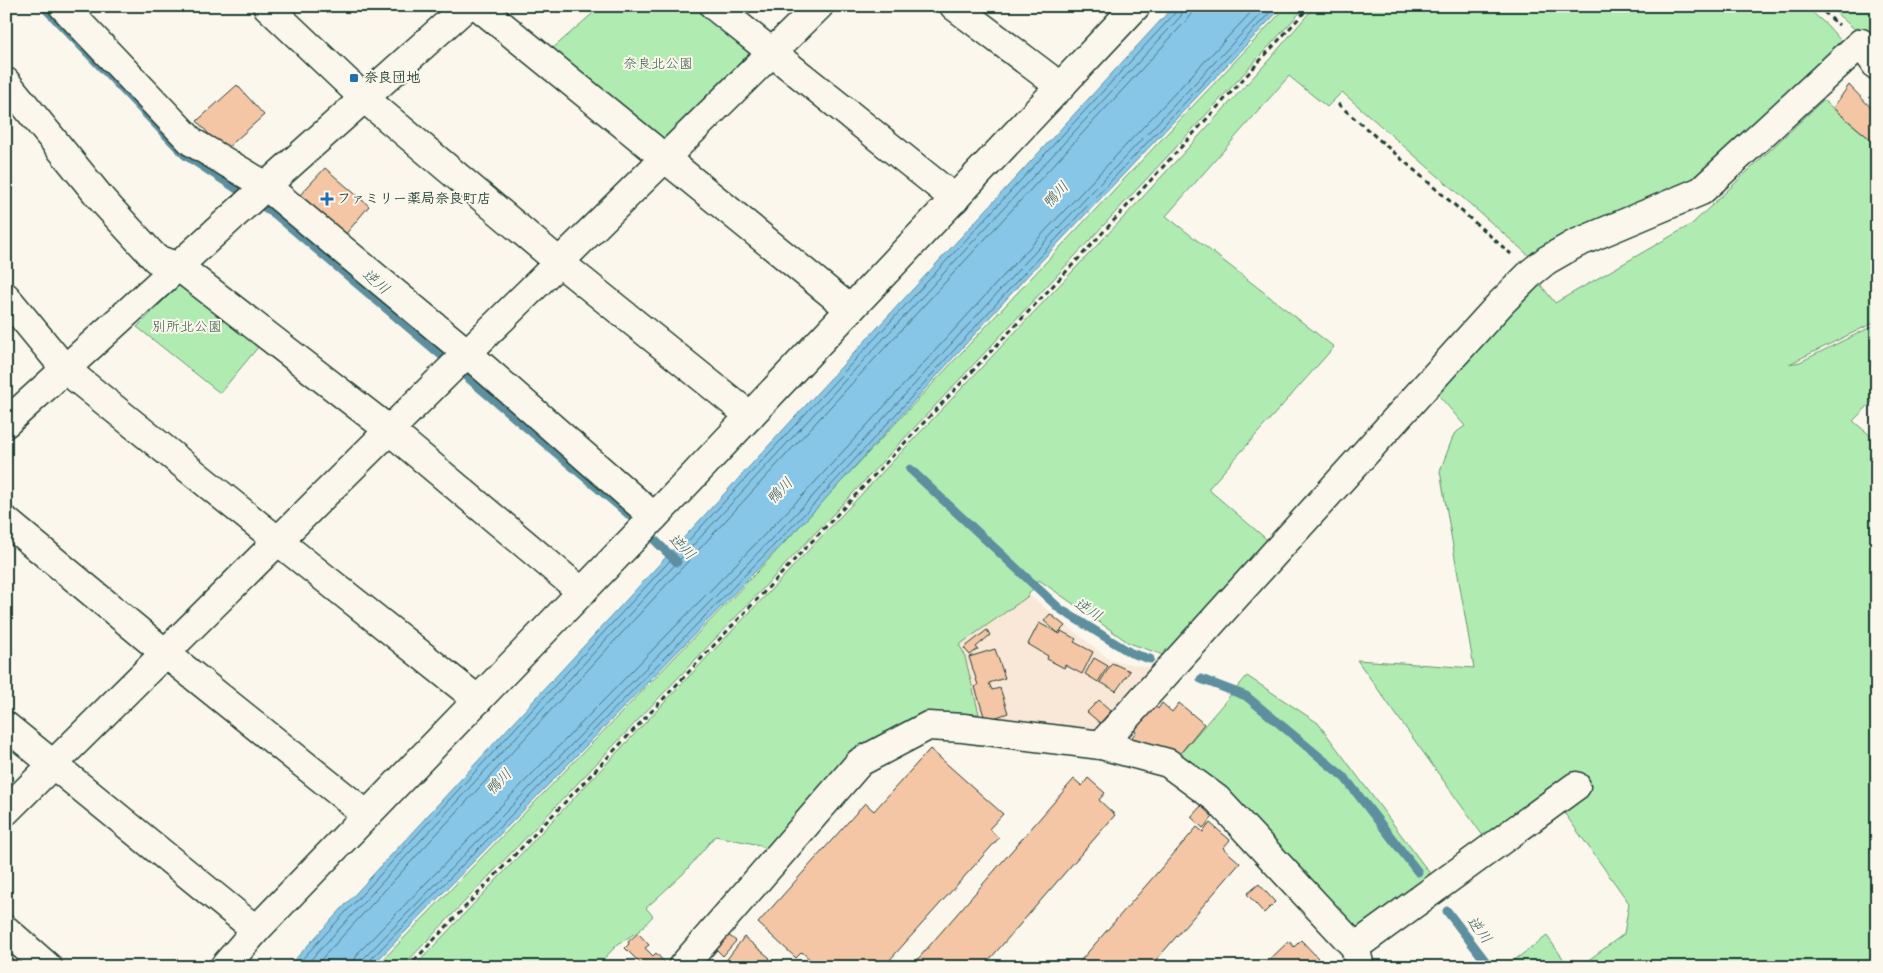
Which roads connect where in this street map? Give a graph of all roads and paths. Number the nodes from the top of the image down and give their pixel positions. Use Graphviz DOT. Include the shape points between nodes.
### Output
graph roads {
  1 [pos="63,6"];
  2 [pos="267,6"];
  3 [pos="467,6"];
  4 [pos="478,6"];
  5 [pos="714,6"];
  6 [pos="820,6"];
  7 [pos="954,6"];
  8 [pos="1136,6"];
  9 [pos="1310,6"];
  10 [pos="772,53"];
  11 [pos="1877,66"];
  12 [pos="6,82"];
  13 [pos="1061,86"];
  14 [pos="364,98"];
  15 [pos="1338,104"];
  16 [pos="665,157"];
  17 [pos="262,190"];
  18 [pos="955,199"];
  19 [pos="559,262"];
  20 [pos="179,267"];
  21 [pos="1532,272"];
  22 [pos="6,297"];
  23 [pos="850,310"];
  24 [pos="457,363"];
  25 [pos="65,368"];
  26 [pos="750,416"];
  27 [pos="6,423"];
  28 [pos="389,430"];
  29 [pos="6,521"];
  30 [pos="646,526"];
  31 [pos="278,541"];
  32 [pos="582,592"];
  33 [pos="165,653"];
  34 [pos="478,700"];
  35 [pos="6,726"];
  36 [pos="1101,745"];
  37 [pos="53,765"];
  38 [pos="1576,786"];
  39 [pos="6,811"];
  40 [pos="366,815"];
  41 [pos="6,930"];
  42 [pos="256,930"];
  43 [pos="1358,957"];
  44 [pos="48,967"];
  45 [pos="224,967"];
  46 [pos="408,967"];
  47 [pos="682,967"];
  1 -- 17 [label="street" via="192,142"];
  2 -- 14 [label="street"];
  3 -- 14 [label="street"];
  4 -- 16 [label="street"];
  5 -- 10 [label="street"];
  6 -- 10 [label="street"];
  7 -- 13 [label="street"];
  8 -- 13 [label="street"];
  9 -- 46 [label="path" via="1096,240"];
  10 -- 16 [label="street"];
  10 -- 18 [label="street"];
  11 -- 21 [label="street" via="1861,43 1701,191 1575,244"];
  12 -- 20 [label="street" via="103,201 156,259"];
  13 -- 18 [label="street"];
  14 -- 17 [label="street"];
  14 -- 19 [label="street"];
  15 -- 21 [label="path"];
  16 -- 19 [label="street"];
  16 -- 23 [label="street"];
  17 -- 20 [label="street"];
  17 -- 24 [label="street"];
  18 -- 23 [label="street"];
  19 -- 24 [label="street"];
  19 -- 26 [label="street"];
  20 -- 25 [label="street"];
  20 -- 28 [label="street"];
  21 -- 36 [label="street"];
  22 -- 25 [label="street"];
  23 -- 26 [label="street"];
  24 -- 28 [label="street"];
  24 -- 30 [label="street"];
  25 -- 27 [label="street"];
  25 -- 31 [label="street"];
  26 -- 30 [label="street"];
  28 -- 31 [label="street"];
  28 -- 32 [label="street"];
  29 -- 33 [label="street"];
  30 -- 32 [label="street"];
  31 -- 33 [label="street"];
  31 -- 34 [label="street"];
  32 -- 34 [label="street"];
  33 -- 37 [label="street"];
  33 -- 40 [label="street"];
  34 -- 40 [label="street"];
  35 -- 37 [label="street"];
  36 -- 43 [label="street" via="1168,763 1216,799"];
  36 -- 47 [label="street" via="928,726 860,762"];
  37 -- 39 [label="street"];
  37 -- 42 [label="street"];
  38 -- 43 [label="street"];
  40 -- 42 [label="street"];
  41 -- 44 [label="street"];
  42 -- 45 [label="street"];
}
